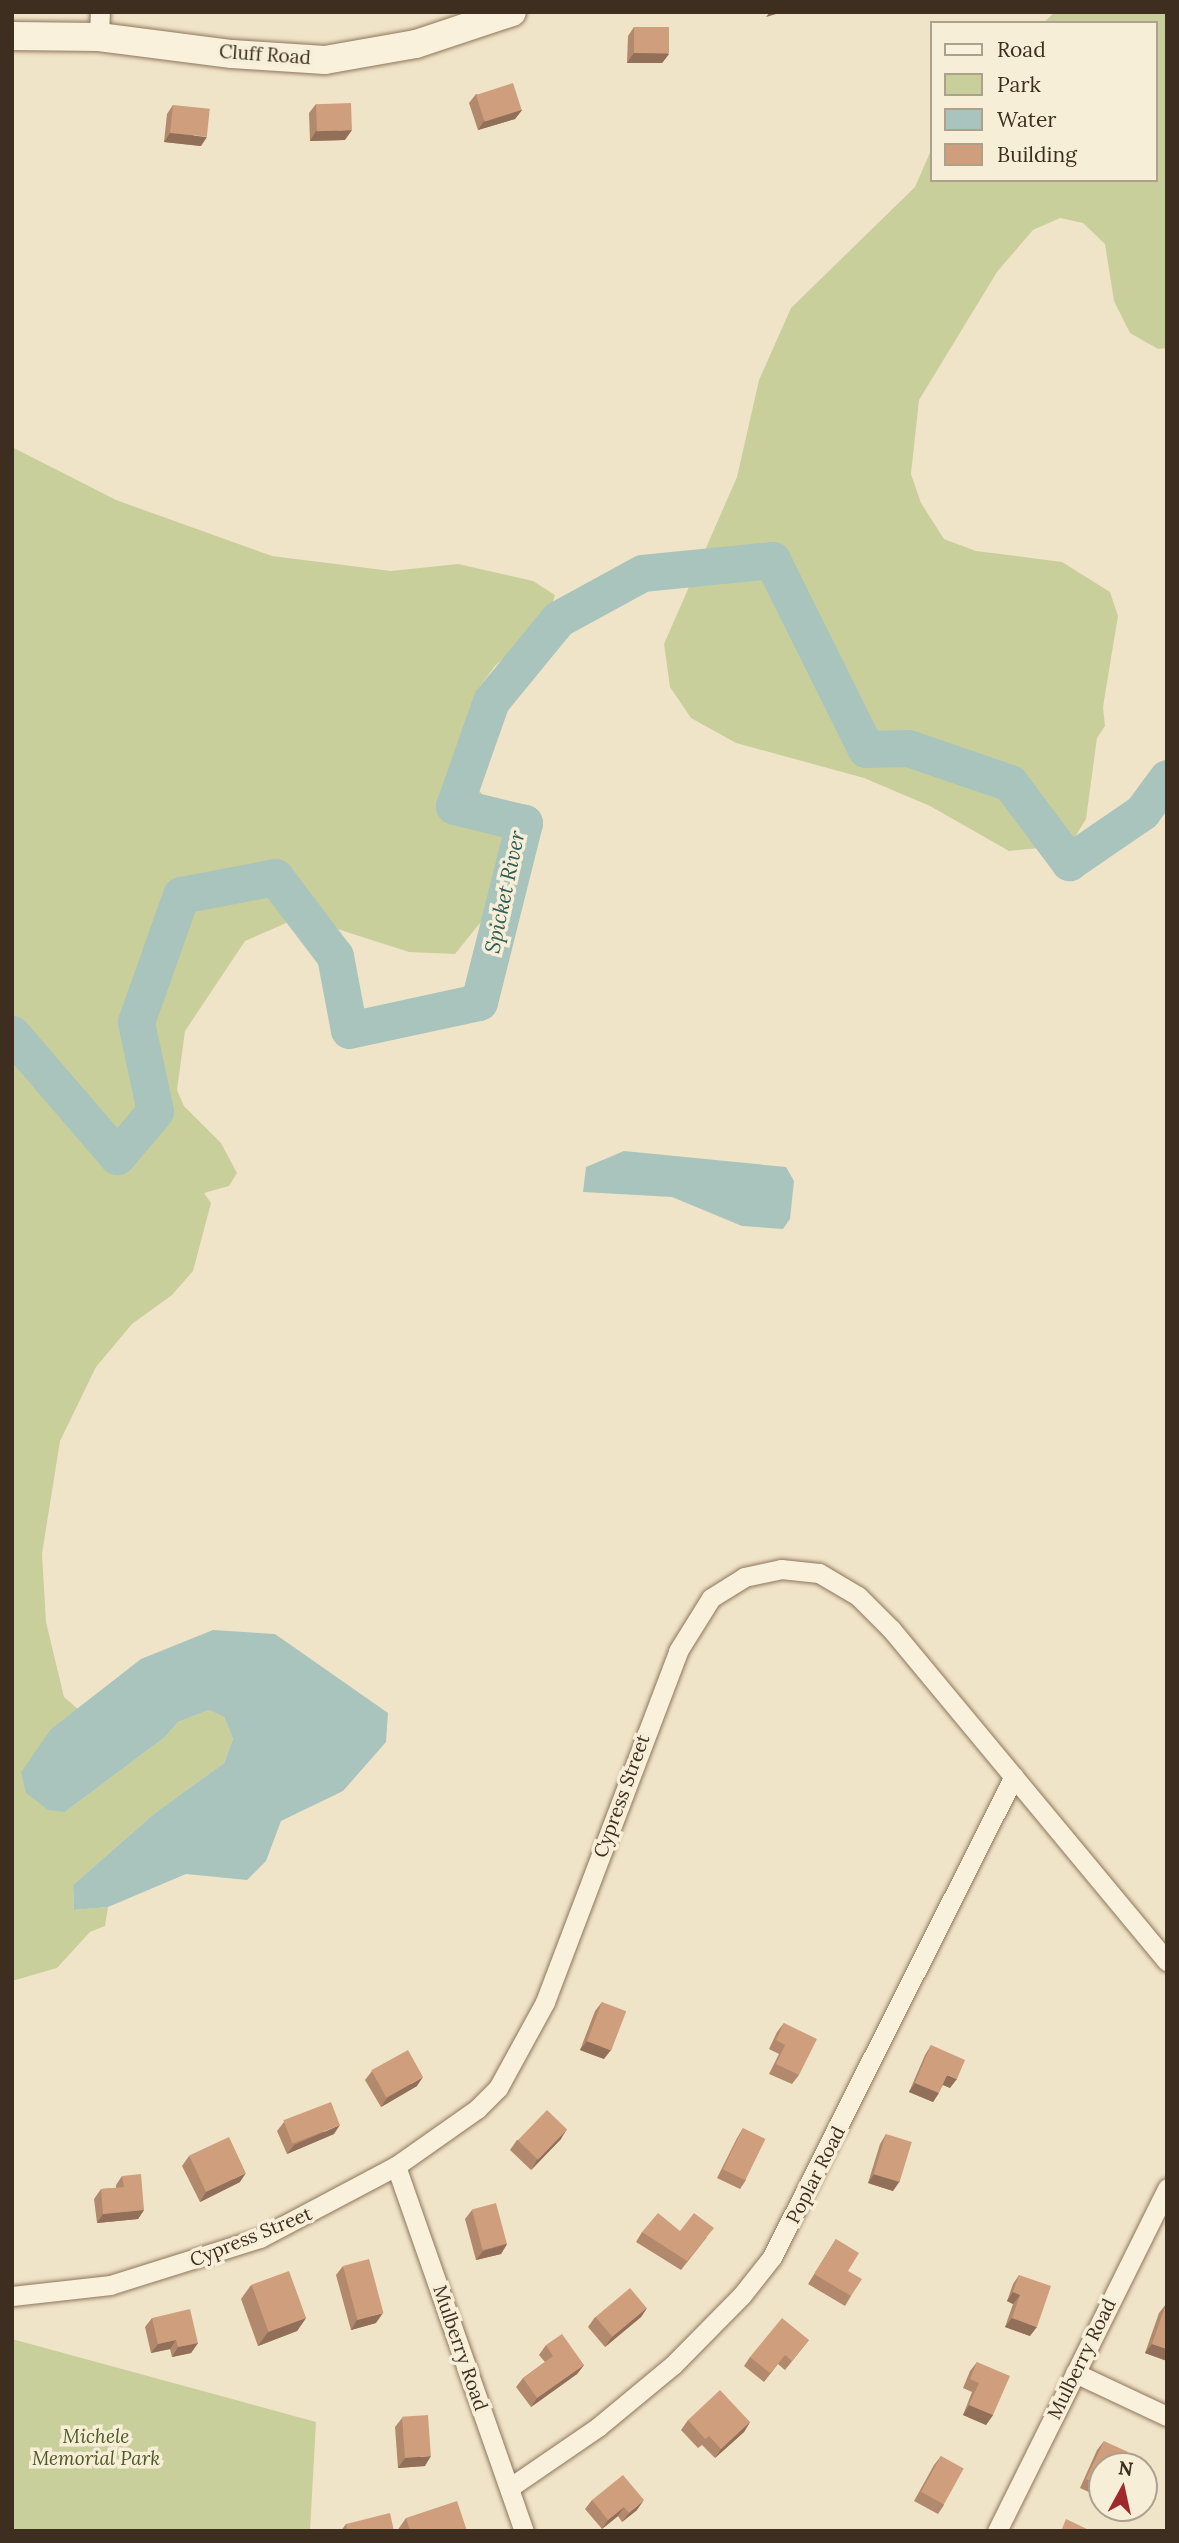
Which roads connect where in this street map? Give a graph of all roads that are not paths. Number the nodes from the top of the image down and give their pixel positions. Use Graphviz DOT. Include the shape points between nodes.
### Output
graph roads {
  1 [pos="512,12"];
  2 [pos="99,24"];
  3 [pos="12,36"];
  4 [pos="1014,1776"];
  5 [pos="1167,1961"];
  6 [pos="397,2166"];
  7 [pos="1167,2188"];
  8 [pos="12,2296"];
  9 [pos="1075,2373"];
  10 [pos="1167,2416"];
  11 [pos="509,2488"];
  12 [pos="524,2531"];
  13 [pos="997,2531"];
  1 -- 2 [label="street, Cluff Road" via="416,44 325,60 232,54"];
  2 -- 3 [label="street, Cluff Road"];
  4 -- 5 [label="street, Cypress Street"];
  4 -- 6 [label="street, Cypress Street" via="891,1629 838,1582 818,1573 781,1569 726,1586 698,1613 678,1651 545,2002 516,2060 477,2109"];
  4 -- 11 [label="street, Poplar Road" via="772,2257 742,2295 673,2365 598,2427"];
  6 -- 8 [label="street, Cypress Street" via="304,2218 215,2254 110,2285"];
  6 -- 11 [label="street, Mulberry Road"];
  7 -- 9 [label="street, Mulberry Road"];
  9 -- 10 [label="street"];
  9 -- 13 [label="street, Mulberry Road"];
  11 -- 12 [label="street, Mulberry Road"];
}
